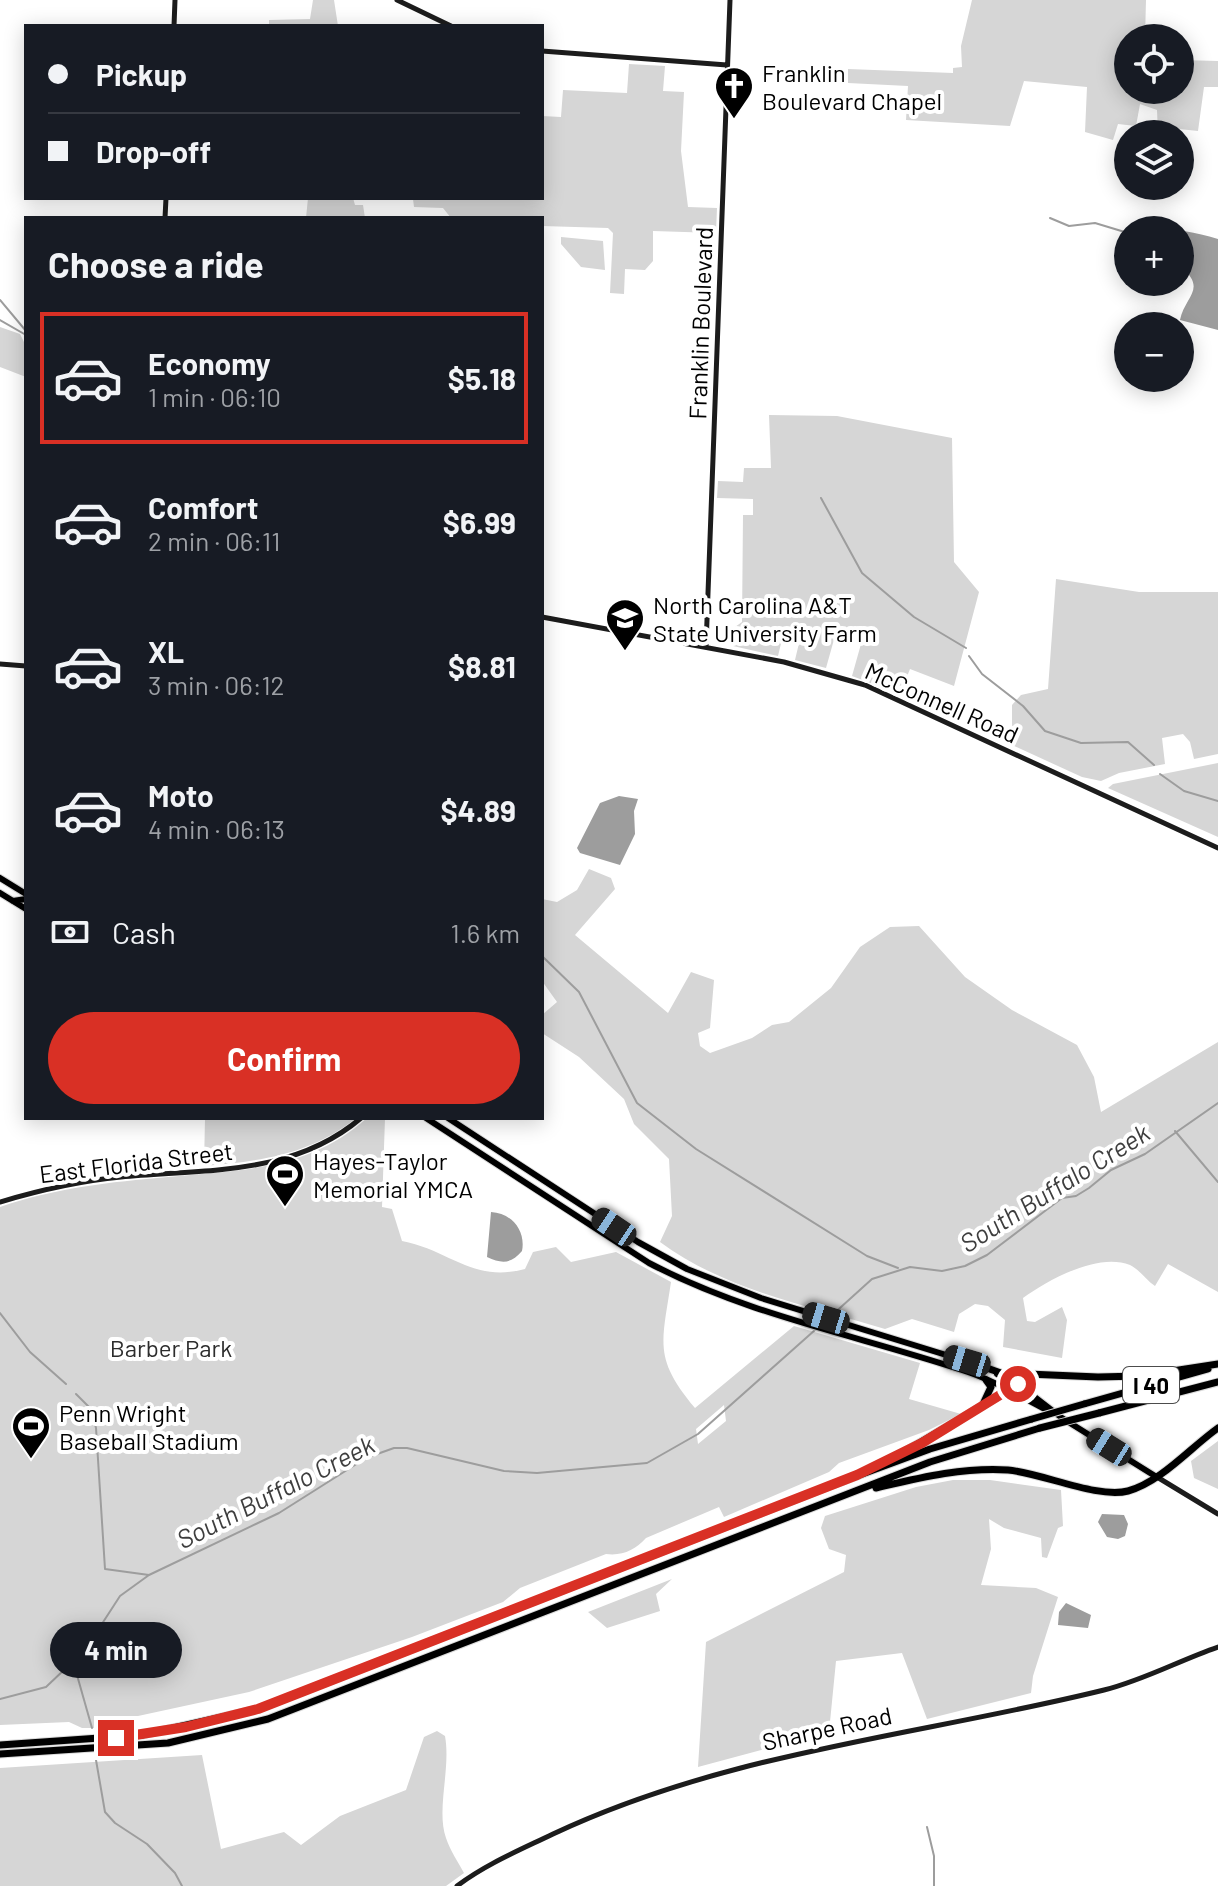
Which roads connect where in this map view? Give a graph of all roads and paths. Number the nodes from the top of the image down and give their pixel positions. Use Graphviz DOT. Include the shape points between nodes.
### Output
graph roads {
  1 [pos="175,0"];
  2 [pos="397,0"];
  3 [pos="730,0"];
  4 [pos="174,24"];
  5 [pos="447,24"];
  6 [pos="544,51"];
  7 [pos="727,65"];
  8 [pos="544,617"];
  9 [pos="706,647"];
  10 [pos="0,664"];
  11 [pos="24,666"];
  12 [pos="1218,848"];
  13 [pos="0,878"];
  14 [pos="13,886"];
  15 [pos="0,891"];
  16 [pos="24,895"];
  17 [pos="24,898"];
  18 [pos="13,901"];
  19 [pos="24,908"];
  20 [pos="358,1120"];
  21 [pos="429,1120"];
  22 [pos="451,1120"];
  23 [pos="0,1202"];
  24 [pos="709,1279"];
  25 [pos="703,1290"];
  26 [pos="967,1361"];
  27 [pos="1218,1365"];
  28 [pos="1039,1374"];
  29 [pos="986,1380"];
  30 [pos="1218,1382"];
  31 [pos="1018,1384"];
  32 [pos="1008,1390"];
  33 [pos="977,1410"];
  34 [pos="1062,1418"];
  35 [pos="1218,1428"];
  36 [pos="857,1475"];
  37 [pos="1155,1476"];
  38 [pos="854,1493"];
  39 [pos="1218,1514"];
  40 [pos="1218,1647"];
  41 [pos="0,1745"];
  42 [pos="0,1754"];
  43 [pos="457,1886"];
  1 -- 4 [label="street"];
  2 -- 5 [label="street"];
  3 -- 7 [label="street, Franklin Boulevard"];
  6 -- 7 [label="street"];
  7 -- 9 [label="street, Franklin Boulevard"];
  8 -- 9 [label="street, McConnell Road"];
  9 -- 12 [label="street, McConnell Road" via="787,663 884,692"];
  10 -- 11 [label="street"];
  13 -- 14 [label="main road"];
  14 -- 15 [label="main road"];
  14 -- 16 [label="main road"];
  15 -- 18 [label="main road"];
  17 -- 18 [label="main road"];
  18 -- 19 [label="main road"];
  20 -- 23 [label="street, East Florida Street" via="317,1148 274,1163 90,1181"];
  21 -- 25 [label="main road" via="649,1263"];
  22 -- 24 [label="main road" via="638,1242"];
  24 -- 25 [label="main road"];
  24 -- 26 [label="main road"];
  25 -- 29 [label="main road"];
  26 -- 28 [label="highway" via="1001,1373"];
  26 -- 31 [label="main road"];
  27 -- 28 [label="highway" via="1140,1376"];
  27 -- 36 [label="highway, I 40, bridge"];
  28 -- 31 [label="highway"];
  29 -- 32 [label="main road"];
  29 -- 33 [label="highway" via="990,1394"];
  30 -- 38 [label="highway, I 40, bridge" via="1040,1428 930,1462"];
  31 -- 32 [label="highway"];
  31 -- 34 [label="main road"];
  32 -- 33 [label="highway"];
  32 -- 34 [label="main road"];
  33 -- 36 [label="highway"];
  34 -- 37 [label="main road"];
  35 -- 37 [label="highway"];
  36 -- 41 [label="highway, I 40" via="245,1713 142,1735"];
  37 -- 38 [label="highway" via="1119,1492 1043,1475 978,1469"];
  37 -- 39 [label="street"];
  38 -- 42 [label="highway, I 40" via="268,1719 168,1743"];
  40 -- 43 [label="street, Sharpe Road" via="1103,1690 716,1772 591,1816 492,1863"];
}
